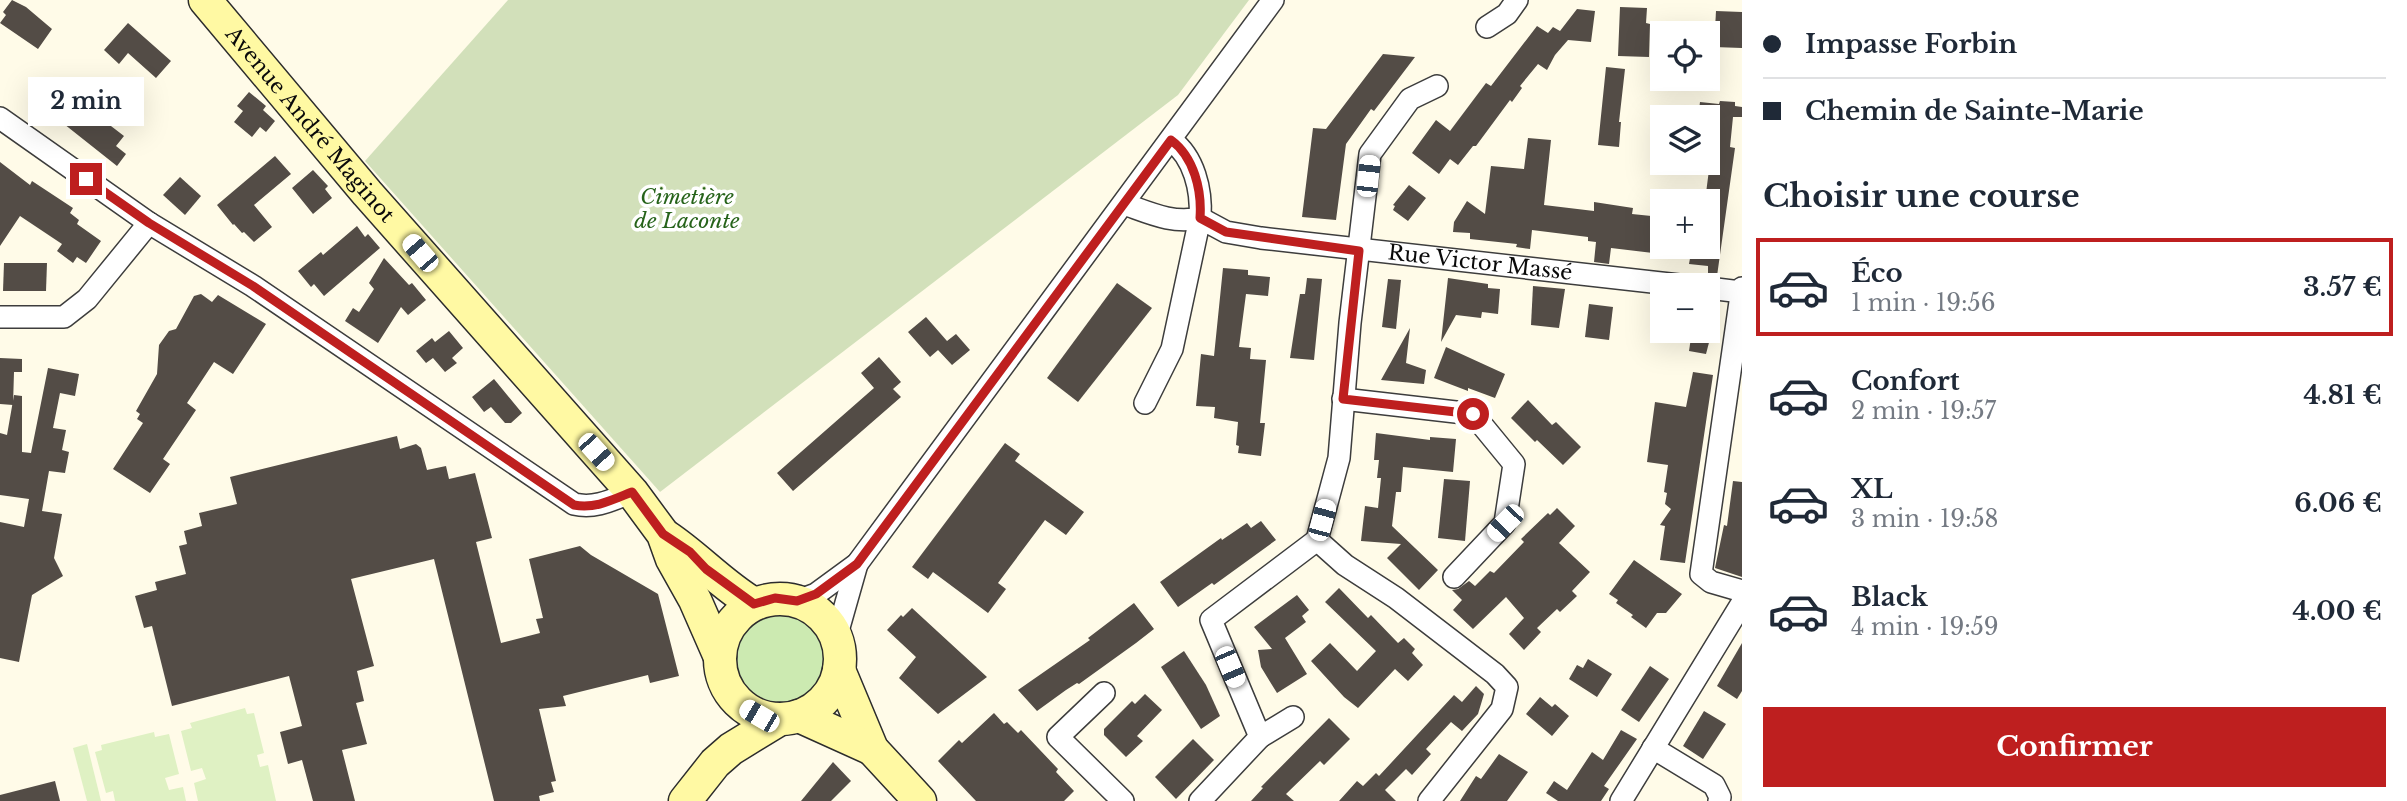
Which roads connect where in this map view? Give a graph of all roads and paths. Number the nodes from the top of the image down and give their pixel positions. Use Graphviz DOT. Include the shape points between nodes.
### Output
graph roads {
  1 [pos="205,0"];
  2 [pos="1273,0"];
  3 [pos="1517,0"];
  4 [pos="1487,27"];
  5 [pos="1437,86"];
  6 [pos="0,118"];
  7 [pos="1171,140"];
  8 [pos="1124,204"];
  9 [pos="1200,218"];
  10 [pos="149,223"];
  11 [pos="1359,251"];
  12 [pos="1650,282"];
  13 [pos="1720,289"];
  14 [pos="1742,291"];
  15 [pos="0,317"];
  16 [pos="1343,399"];
  17 [pos="1145,403"];
  18 [pos="632,492"];
  19 [pos="663,534"];
  20 [pos="1317,540"];
  21 [pos="857,564"];
  22 [pos="1454,577"];
  23 [pos="1742,591"];
  24 [pos="797,601"];
  25 [pos="1742,603"];
  26 [pos="754,604"];
  27 [pos="836,638"];
  28 [pos="719,657"];
  29 [pos="839,670"];
  30 [pos="727,689"];
  31 [pos="1104,694"];
  32 [pos="1293,717"];
  33 [pos="790,718"];
  34 [pos="1260,737"];
  35 [pos="1653,748"];
  36 [pos="872,749"];
  37 [pos="715,763"];
  38 [pos="685,801"];
  39 [pos="920,801"];
  40 [pos="1123,801"];
  41 [pos="1200,801"];
  42 [pos="1429,801"];
  43 [pos="1621,801"];
  44 [pos="1719,801"];
  1 -- 18 [label="street, Avenue André Maginot"];
  2 -- 7 [label="street"];
  3 -- 4 [label="street" via="1507,14"];
  5 -- 11 [label="street" via="1410,99 1370,154"];
  6 -- 10 [label="street"];
  7 -- 8 [label="street"];
  7 -- 9 [label="street" via="1191,162"];
  8 -- 9 [label="street, Rue Victor Massé" via="1169,220"];
  8 -- 21 [label="street"];
  9 -- 11 [label="street, Rue Victor Massé" via="1226,232"];
  9 -- 17 [label="street" via="1172,349"];
  10 -- 15 [label="street" via="87,299 64,317"];
  10 -- 18 [label="street" via="253,286 574,505 588,508"];
  11 -- 12 [label="street, Rue Victor Massé"];
  11 -- 16 [label="street"];
  13 -- 14 [label="street"];
  14 -- 23 [label="street" via="1701,574 1711,582"];
  16 -- 20 [label="street" via="1339,458"];
  16 -- 22 [label="street" via="1473,414 1514,464 1505,523"];
  18 -- 19 [label="street, Avenue André Maginot"];
  19 -- 26 [label="street, Avenue André Maginot"];
  19 -- 28 [label="street, Avenue André Maginot"];
  20 -- 34 [label="street" via="1211,620"];
  20 -- 42 [label="street" via="1507,687 1502,709"];
  21 -- 24 [label="street" via="816,594"];
  21 -- 27 [label="street"];
  24 -- 26 [label="street" via="775,598"];
  24 -- 27 [label="street" via="821,615"];
  25 -- 35 [label="street"];
  26 -- 28 [label="street" via="736,617 724,635"];
  27 -- 29 [label="street"];
  28 -- 30 [label="street"];
  29 -- 33 [label="street" via="831,690 817,706"];
  29 -- 36 [label="street"];
  30 -- 33 [label="street" via="759,716"];
  30 -- 37 [label="street" via="724,734"];
  31 -- 40 [label="street" via="1058,737"];
  32 -- 34 [label="street"];
  33 -- 36 [label="street"];
  33 -- 37 [label="street" via="731,749"];
  34 -- 41 [label="street"];
  35 -- 43 [label="street"];
  35 -- 44 [label="street" via="1714,785"];
  36 -- 39 [label="street"];
  37 -- 38 [label="street"];
}
